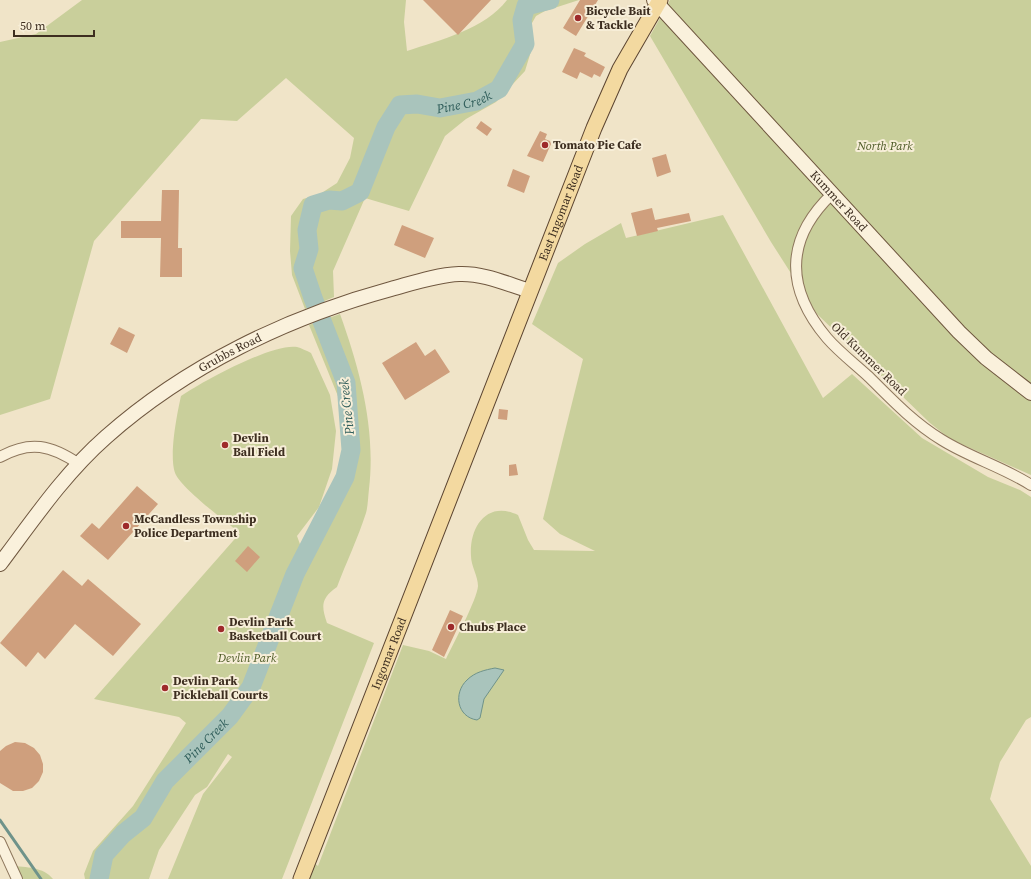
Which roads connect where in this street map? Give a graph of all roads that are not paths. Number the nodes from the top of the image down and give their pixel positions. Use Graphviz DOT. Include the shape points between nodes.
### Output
graph roads {
  1 [pos="657,1"];
  2 [pos="832,194"];
  3 [pos="530,291"];
  4 [pos="1031,393"];
  5 [pos="476,427"];
  6 [pos="0,458"];
  7 [pos="79,464"];
  8 [pos="1031,485"];
  9 [pos="0,564"];
  10 [pos="0,842"];
  11 [pos="17,879"];
  12 [pos="301,879"];
  1 -- 2 [label="street, Kummer Road"];
  1 -- 3 [label="main road, East Ingomar Road" via="609,93"];
  2 -- 4 [label="street, Kummer Road" via="958,332"];
  2 -- 8 [label="street, Old Kummer Road" via="810,218 797,250 797,281 804,305 812,319 828,339 917,423 944,441"];
  3 -- 5 [label="main road, East Ingomar Road"];
  3 -- 7 [label="street, Grubbs Road" via="476,275 449,275 369,295 309,317 242,347 176,384 122,424"];
  5 -- 12 [label="main road, Ingomar Road"];
  6 -- 7 [label="street" via="17,449 35,446 58,451"];
  7 -- 9 [label="street, Grubbs Road" via="39,511"];
  10 -- 11 [label="street"];
}
